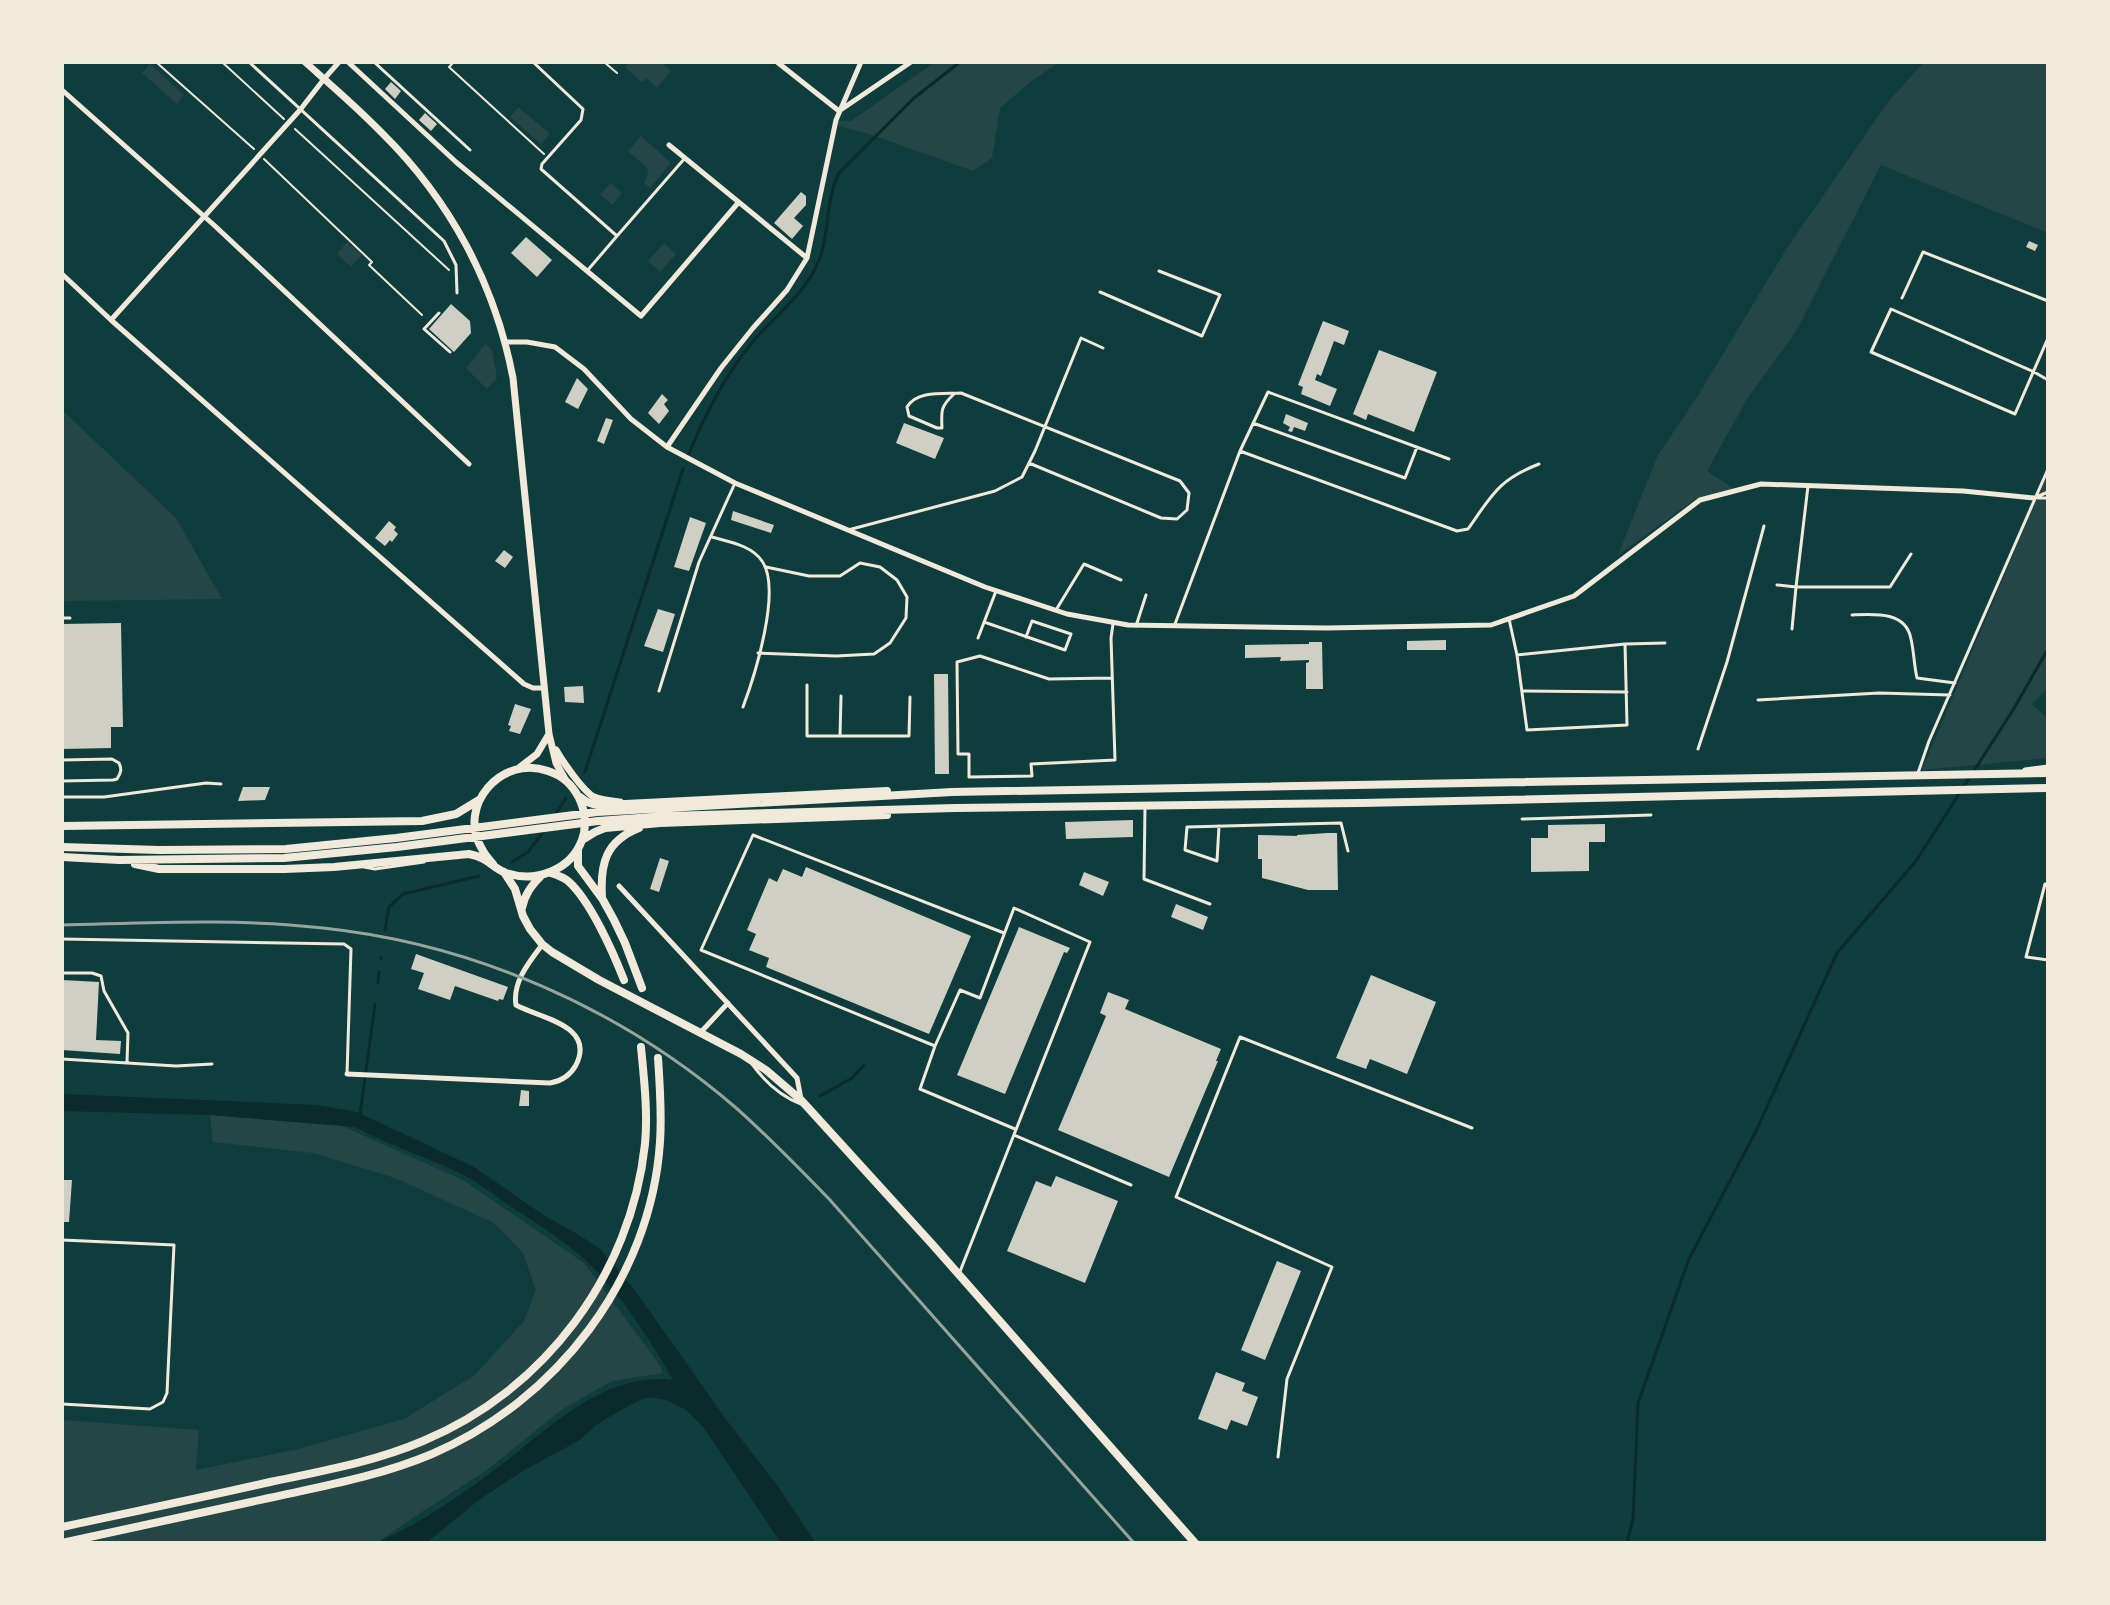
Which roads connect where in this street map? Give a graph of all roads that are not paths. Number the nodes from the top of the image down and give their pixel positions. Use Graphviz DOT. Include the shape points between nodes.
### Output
graph roads {
  1 [pos="249,62"];
  2 [pos="305,62"];
  3 [pos="339,62"];
  4 [pos="348,62"];
  5 [pos="374,62"];
  6 [pos="533,62"];
  7 [pos="777,62"];
  8 [pos="861,62"];
  9 [pos="911,62"];
  10 [pos="324,79"];
  11 [pos="62,90"];
  12 [pos="300,110"];
  13 [pos="839,111"];
  14 [pos="669,145"];
  15 [pos="470,150"];
  16 [pos="685,158"];
  17 [pos="738,203"];
  18 [pos="204,217"];
  19 [pos="617,236"];
  20 [pos="807,258"];
  21 [pos="587,271"];
  22 [pos="1159,271"];
  23 [pos="62,274"];
  24 [pos="1100,292"];
  25 [pos="457,293"];
  26 [pos="1902,298"];
  27 [pos="2048,301"];
  28 [pos="439,313"];
  29 [pos="111,320"];
  30 [pos="2048,338"];
  31 [pos="506,342"];
  32 [pos="1103,348"];
  33 [pos="450,352"];
  34 [pos="2034,372"];
  35 [pos="2048,380"];
  36 [pos="954,394"];
  37 [pos="1253,423"];
  38 [pos="1045,428"];
  39 [pos="667,447"];
  40 [pos="1417,447"];
  41 [pos="1240,451"];
  42 [pos="1449,459"];
  43 [pos="1029,463"];
  44 [pos="469,464"];
  45 [pos="1539,464"];
  46 [pos="2048,469"];
  47 [pos="735,483"];
  48 [pos="1808,486"];
  49 [pos="2048,492"];
  50 [pos="2034,498"];
  51 [pos="2048,498"];
  52 [pos="1764,526"];
  53 [pos="848,530"];
  54 [pos="712,537"];
  55 [pos="1911,554"];
  56 [pos="766,567"];
  57 [pos="1121,580"];
  58 [pos="1777,585"];
  59 [pos="1796,587"];
  60 [pos="996,591"];
  61 [pos="1146,595"];
  62 [pos="1056,610"];
  63 [pos="1852,615"];
  64 [pos="62,618"];
  65 [pos="70,618"];
  66 [pos="1509,619"];
  67 [pos="984,622"];
  68 [pos="1113,624"];
  69 [pos="1136,626"];
  70 [pos="1174,627"];
  71 [pos="1792,629"];
  72 [pos="1026,637"];
  73 [pos="978,638"];
  74 [pos="1665,643"];
  75 [pos="1625,644"];
  76 [pos="758,653"];
  77 [pos="1517,655"];
  78 [pos="1112,678"];
  79 [pos="1955,683"];
  80 [pos="807,685"];
  81 [pos="544,688"];
  82 [pos="659,691"];
  83 [pos="1522,691"];
  84 [pos="1627,692"];
  85 [pos="1950,695"];
  86 [pos="841,696"];
  87 [pos="910,697"];
  88 [pos="1758,700"];
  89 [pos="743,707"];
  90 [pos="549,734"];
  91 [pos="840,736"];
  92 [pos="1698,749"];
  93 [pos="62,760"];
  94 [pos="520,767"];
  95 [pos="2048,767"];
  96 [pos="2048,773"];
  97 [pos="2012,774"];
  98 [pos="1918,776"];
  99 [pos="565,779"];
  100 [pos="62,781"];
  101 [pos="221,784"];
  102 [pos="2048,790"];
  103 [pos="952,792"];
  104 [pos="578,796"];
  105 [pos="62,797"];
  106 [pos="480,799"];
  107 [pos="626,803"];
  108 [pos="1145,807"];
  109 [pos="1651,815"];
  110 [pos="664,816"];
  111 [pos="1522,819"];
  112 [pos="422,821"];
  113 [pos="62,826"];
  114 [pos="1219,826"];
  115 [pos="477,839"];
  116 [pos="396,842"];
  117 [pos="580,844"];
  118 [pos="62,847"];
  119 [pos="1348,851"];
  120 [pos="62,857"];
  121 [pos="119,860"];
  122 [pos="493,864"];
  123 [pos="504,872"];
  124 [pos="547,874"];
  125 [pos="2048,885"];
  126 [pos="619,886"];
  127 [pos="603,900"];
  128 [pos="1210,904"];
  129 [pos="521,909"];
  130 [pos="1004,933"];
  131 [pos="62,939"];
  132 [pos="542,944"];
  133 [pos="2048,960"];
  134 [pos="62,973"];
  135 [pos="624,980"];
  136 [pos="642,988"];
  137 [pos="728,1003"];
  138 [pos="700,1033"];
  139 [pos="935,1046"];
  140 [pos="641,1047"];
  141 [pos="658,1058"];
  142 [pos="62,1059"];
  143 [pos="127,1063"];
  144 [pos="212,1064"];
  145 [pos="347,1074"];
  146 [pos="804,1103"];
  147 [pos="1472,1128"];
  148 [pos="1016,1129"];
  149 [pos="1014,1135"];
  150 [pos="1131,1185"];
  151 [pos="62,1240"];
  152 [pos="959,1274"];
  153 [pos="62,1404"];
  154 [pos="1278,1457"];
  155 [pos="62,1527"];
  156 [pos="62,1543"];
  157 [pos="1195,1543"];
  1 -- 12 [label="lane"];
  2 -- 10 [label="street"];
  3 -- 10 [label="street"];
  4 -- 21 [label="street" via="456,162"];
  5 -- 15 [label="lane"];
  6 -- 19 [label="lane" via="583,109 581,120 541,169"];
  7 -- 13 [label="street"];
  8 -- 13 [label="street"];
  9 -- 13 [label="street"];
  10 -- 12 [label="street"];
  10 -- 31 [label="street" via="383,134 446,209 476,261"];
  11 -- 18 [label="street"];
  12 -- 18 [label="street"];
  12 -- 25 [label="lane" via="444,241 456,265"];
  13 -- 20 [label="street"];
  14 -- 16 [label="street"];
  16 -- 17 [label="street"];
  16 -- 19 [label="lane"];
  17 -- 20 [label="street"];
  17 -- 21 [label="street" via="641,316"];
  18 -- 29 [label="street"];
  18 -- 44 [label="street"];
  19 -- 21 [label="lane"];
  20 -- 39 [label="street"];
  22 -- 24 [label="lane" via="1220,295 1202,336"];
  23 -- 29 [label="street"];
  26 -- 27 [label="lane" via="1923,252"];
  28 -- 33 [label="lane" via="424,329"];
  29 -- 81 [label="street" via="524,684"];
  30 -- 34 [label="lane"];
  31 -- 39 [label="street" via="555,347"];
  31 -- 81 [label="street"];
  32 -- 38 [label="lane" via="1081,338"];
  34 -- 34 [label="lane" via="1891,309 1871,352 2015,414"];
  34 -- 35 [label="lane"];
  36 -- 36 [label="lane" via="921,395 911,400 909,416 942,428 943,404"];
  36 -- 38 [label="lane"];
  37 -- 40 [label="lane" via="1268,392"];
  37 -- 40 [label="lane" via="1405,478"];
  37 -- 41 [label="lane"];
  38 -- 43 [label="lane"];
  38 -- 43 [label="lane" via="1180,481 1189,493 1187,510 1177,519 1161,518"];
  39 -- 47 [label="street"];
  40 -- 42 [label="lane"];
  41 -- 45 [label="lane" via="1457,531 1468,529 1496,489"];
  41 -- 70 [label="lane"];
  43 -- 53 [label="lane" via="1022,477 995,491"];
  46 -- 50 [label="lane"];
  47 -- 53 [label="street"];
  47 -- 54 [label="lane"];
  48 -- 50 [label="street"];
  48 -- 59 [label="lane"];
  48 -- 66 [label="street" via="1761,484 1700,500 1574,596"];
  49 -- 50 [label="lane"];
  50 -- 51 [label="lane"];
  50 -- 79 [label="lane"];
  52 -- 92 [label="lane"];
  53 -- 60 [label="street"];
  54 -- 56 [label="lane" via="740,544"];
  54 -- 82 [label="lane" via="699,562"];
  55 -- 59 [label="lane" via="1890,587"];
  56 -- 76 [label="lane" via="770,603"];
  56 -- 76 [label="lane" via="840,576 860,563 880,567 907,597 906,618 890,643 874,654"];
  57 -- 62 [label="lane" via="1084,564"];
  58 -- 59 [label="lane"];
  59 -- 71 [label="lane"];
  60 -- 62 [label="street"];
  60 -- 67 [label="lane"];
  61 -- 69 [label="lane"];
  62 -- 68 [label="street"];
  63 -- 79 [label="lane" via="1886,615 1904,623 1917,678"];
  64 -- 65 [label="lane"];
  66 -- 70 [label="street" via="1491,625"];
  66 -- 77 [label="lane"];
  67 -- 72 [label="lane"];
  67 -- 73 [label="lane"];
  68 -- 69 [label="street"];
  68 -- 78 [label="lane"];
  69 -- 70 [label="street"];
  72 -- 72 [label="lane" via="1065,650 1071,634 1032,621"];
  74 -- 75 [label="lane"];
  75 -- 77 [label="lane"];
  75 -- 84 [label="lane"];
  76 -- 89 [label="lane"];
  77 -- 83 [label="lane"];
  78 -- 78 [label="lane" via="1115,760 1031,764 1032,776 969,777 969,754 958,754 957,662 980,656 1049,679"];
  79 -- 85 [label="lane"];
  80 -- 91 [label="lane" via="807,736"];
  81 -- 90 [label="street"];
  83 -- 84 [label="lane"];
  83 -- 84 [label="lane" via="1527,730 1627,725"];
  85 -- 88 [label="lane"];
  85 -- 98 [label="lane"];
  86 -- 91 [label="lane"];
  87 -- 91 [label="lane" via="909,736"];
  90 -- 94 [label="street" via="537,754"];
  90 -- 99 [label="street"];
  90 -- 107 [label="street" via="565,766 588,793"];
  93 -- 100 [label="lane" via="116,760 121,768 113,780"];
  94 -- 99 [label="main road" via="533,766"];
  94 -- 106 [label="main road" via="498,776"];
  95 -- 97 [label="street"];
  96 -- 97 [label="main road"];
  97 -- 98 [label="main road"];
  98 -- 103 [label="main road"];
  99 -- 104 [label="main road"];
  101 -- 105 [label="lane"];
  102 -- 108 [label="main road"];
  103 -- 107 [label="main road"];
  103 -- 110 [label="main road"];
  104 -- 107 [label="main road" via="595,805"];
  104 -- 117 [label="main road" via="585,818"];
  106 -- 112 [label="main road" via="456,814"];
  106 -- 115 [label="main road"];
  108 -- 110 [label="main road"];
  108 -- 128 [label="lane" via="1144,879"];
  109 -- 111 [label="lane"];
  110 -- 116 [label="main road" via="582,814"];
  110 -- 117 [label="main road" via="605,828"];
  110 -- 127 [label="main road" via="612,846 601,874"];
  112 -- 113 [label="main road"];
  112 -- 115 [label="main road" via="466,831"];
  114 -- 114 [label="lane" via="1187,827 1185,850 1217,861"];
  114 -- 119 [label="lane" via="1341,823"];
  115 -- 122 [label="main road"];
  116 -- 118 [label="main road" via="286,849"];
  116 -- 121 [label="main road" via="284,858"];
  117 -- 124 [label="main road" via="561,867"];
  117 -- 127 [label="main road" via="578,866"];
  120 -- 121 [label="main road"];
  121 -- 122 [label="main road" via="159,869 284,869 469,854"];
  122 -- 123 [label="main road"];
  123 -- 124 [label="main road"];
  123 -- 129 [label="main road"];
  124 -- 129 [label="main road" via="532,885"];
  124 -- 135 [label="main road" via="569,882 588,908"];
  125 -- 133 [label="lane" via="2026,957"];
  126 -- 137 [label="street"];
  127 -- 136 [label="main road"];
  129 -- 132 [label="main road"];
  130 -- 139 [label="lane" via="980,998 960,990"];
  130 -- 139 [label="lane" via="753,835 701,950"];
  130 -- 148 [label="lane" via="1014,908 1090,942"];
  131 -- 145 [label="lane" via="344,944 351,949"];
  132 -- 138 [label="main road"];
  132 -- 145 [label="street" via="521,977 516,1005 574,1034 579,1055 566,1078 550,1083"];
  134 -- 143 [label="lane" via="101,976 128,1033"];
  137 -- 138 [label="street"];
  137 -- 146 [label="street" via="797,1078"];
  138 -- 146 [label="main road" via="766,1070"];
  139 -- 148 [label="lane" via="920,1089"];
  140 -- 155 [label="main road" via="645,1142 624,1232 585,1309 522,1380 472,1416 374,1459"];
  141 -- 156 [label="main road" via="660,1145 636,1245 596,1321 530,1394 482,1429 430,1455 369,1476"];
  142 -- 143 [label="lane"];
  143 -- 144 [label="lane"];
  146 -- 152 [label="main road"];
  147 -- 154 [label="lane" via="1240,1037 1176,1197 1332,1267 1287,1379"];
  148 -- 149 [label="lane"];
  149 -- 150 [label="lane"];
  149 -- 152 [label="lane"];
  151 -- 153 [label="lane" via="174,1245 163,1402 150,1409"];
  152 -- 157 [label="main road"];
}
